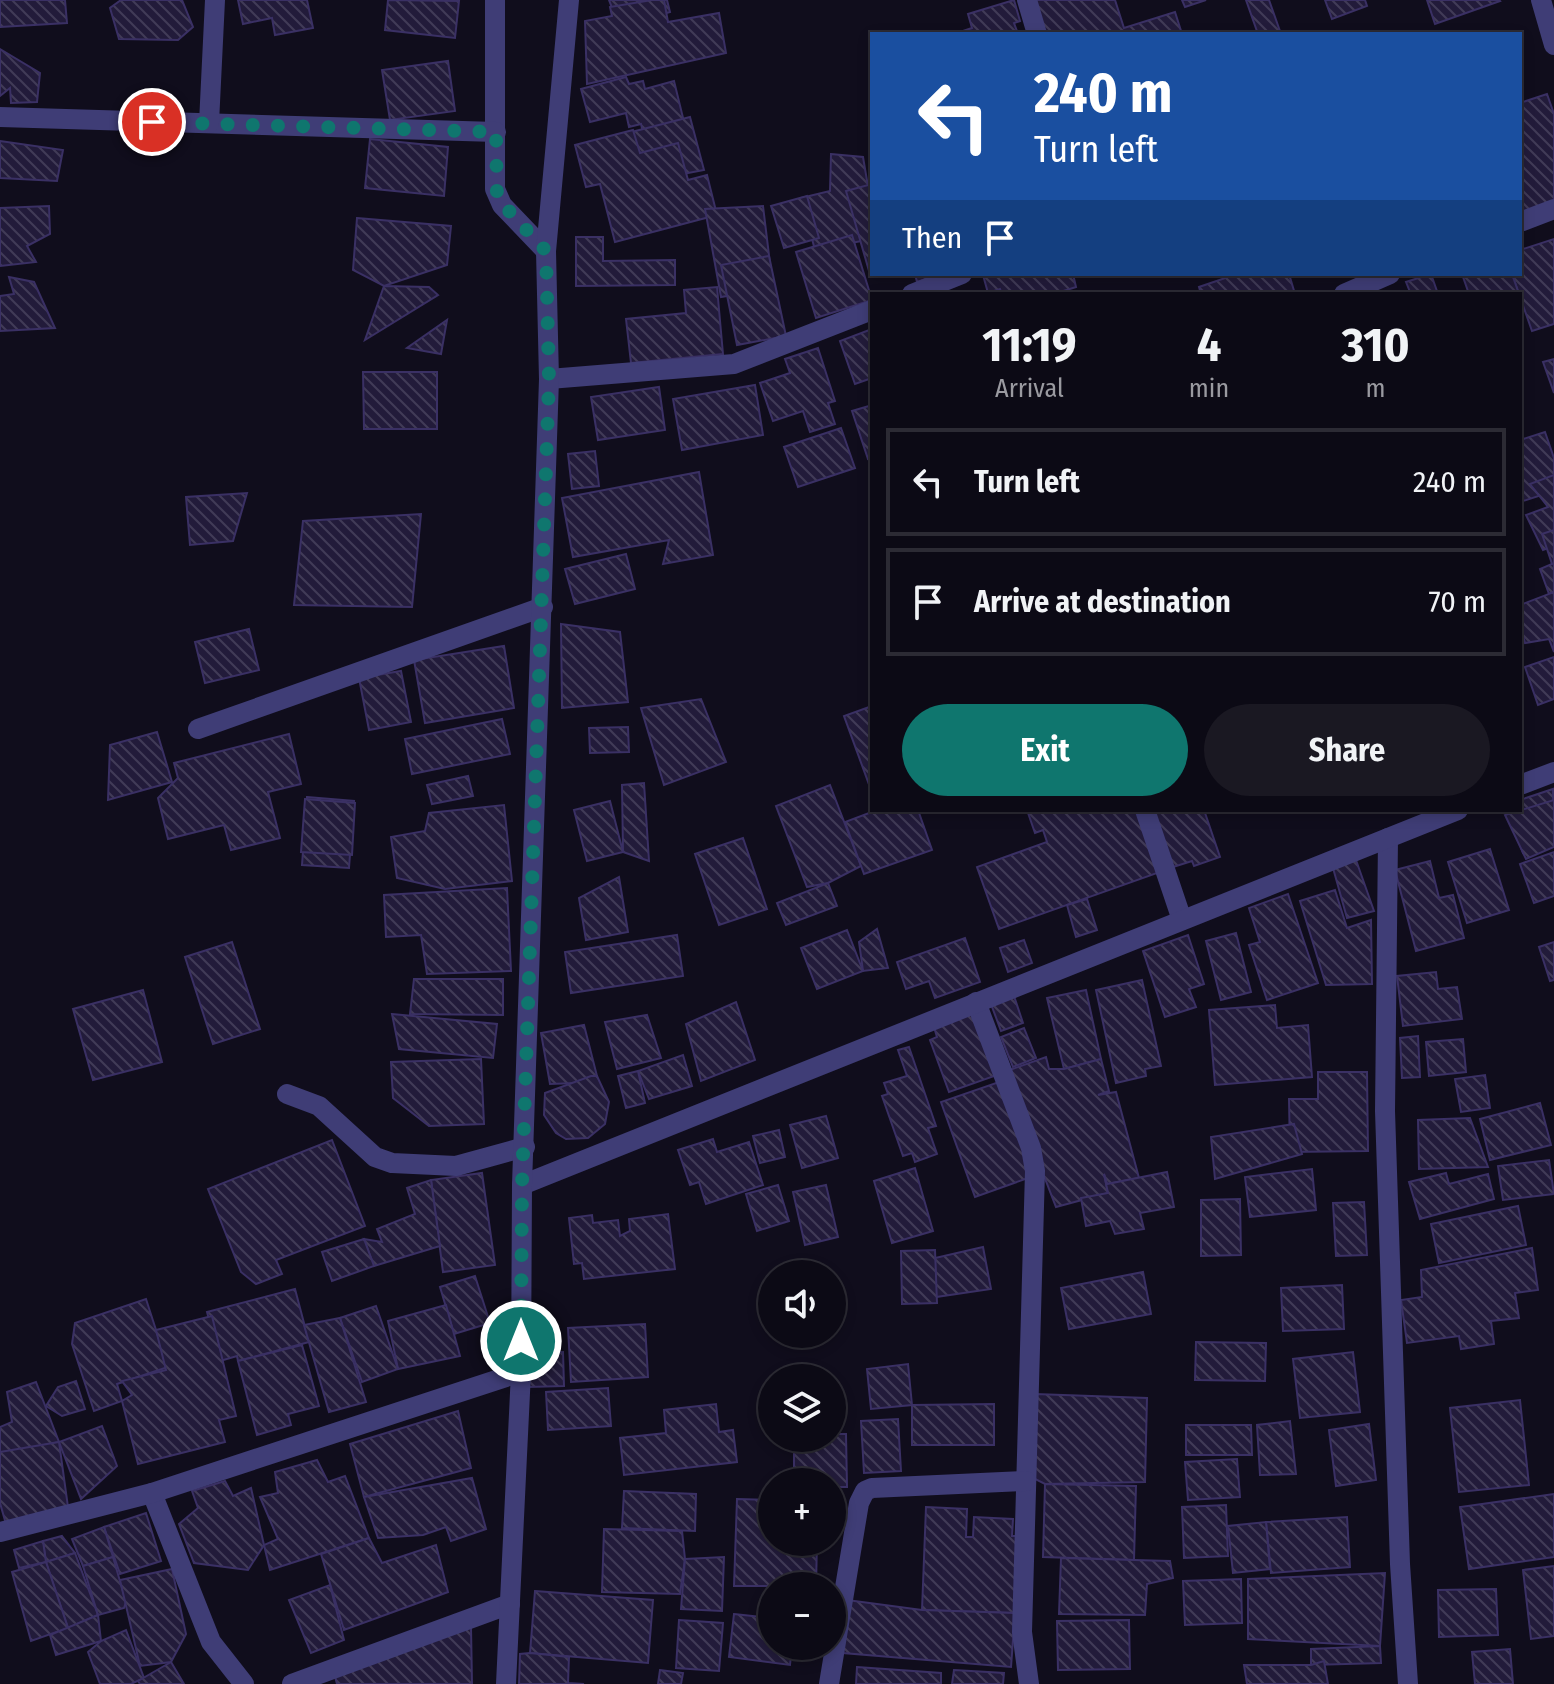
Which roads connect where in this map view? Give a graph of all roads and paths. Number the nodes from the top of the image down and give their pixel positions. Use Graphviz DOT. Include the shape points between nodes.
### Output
graph roads {
  1 [pos="215,0"];
  2 [pos="495,0"];
  3 [pos="569,0"];
  4 [pos="1027,0"];
  5 [pos="1541,0"];
  6 [pos="1036,32"];
  7 [pos="1554,45"];
  8 [pos="0,117"];
  9 [pos="209,123"];
  10 [pos="496,132"];
  11 [pos="1554,209"];
  12 [pos="1522,221"];
  13 [pos="546,251"];
  14 [pos="957,276"];
  15 [pos="1385,276"];
  16 [pos="917,292"];
  17 [pos="1349,292"];
  18 [pos="870,311"];
  19 [pos="549,379"];
  20 [pos="543,607"];
  21 [pos="198,729"];
  22 [pos="1554,772"];
  23 [pos="1522,784"];
  24 [pos="1146,812"];
  25 [pos="1453,812"];
  26 [pos="1388,838"];
  27 [pos="1182,920"];
  28 [pos="976,1002"];
  29 [pos="287,1094"];
  30 [pos="525,1147"];
  31 [pos="522,1185"];
  32 [pos="521,1372"];
  33 [pos="1026,1481"];
  34 [pos="152,1493"];
  35 [pos="0,1532"];
  36 [pos="510,1604"];
  37 [pos="244,1684"];
  38 [pos="292,1684"];
  39 [pos="506,1684"];
  40 [pos="829,1684"];
  41 [pos="1029,1684"];
  42 [pos="1408,1684"];
  1 -- 9 [label="street"];
  2 -- 10 [label="street"];
  3 -- 13 [label="street"];
  4 -- 6 [label="street"];
  5 -- 7 [label="street"];
  8 -- 9 [label="street"];
  9 -- 10 [label="street"];
  10 -- 13 [label="street" via="497,198"];
  11 -- 12 [label="street"];
  13 -- 19 [label="street"];
  14 -- 16 [label="street"];
  15 -- 17 [label="street"];
  18 -- 19 [label="street" via="734,364"];
  19 -- 20 [label="street"];
  20 -- 21 [label="street"];
  20 -- 30 [label="street"];
  22 -- 23 [label="street"];
  24 -- 27 [label="street"];
  25 -- 26 [label="street"];
  26 -- 27 [label="street"];
  26 -- 42 [label="street" via="1385,1111"];
  27 -- 28 [label="street"];
  28 -- 31 [label="street"];
  28 -- 33 [label="street" via="1035,1171"];
  29 -- 30 [label="street" via="319,1106 375,1157 392,1163 456,1166"];
  30 -- 31 [label="street"];
  31 -- 32 [label="street"];
  32 -- 34 [label="street"];
  32 -- 36 [label="street"];
  33 -- 40 [label="street" via="865,1491"];
  33 -- 41 [label="street" via="1022,1632"];
  34 -- 35 [label="street"];
  34 -- 37 [label="street" via="211,1642"];
  36 -- 38 [label="street"];
  36 -- 39 [label="street"];
}
